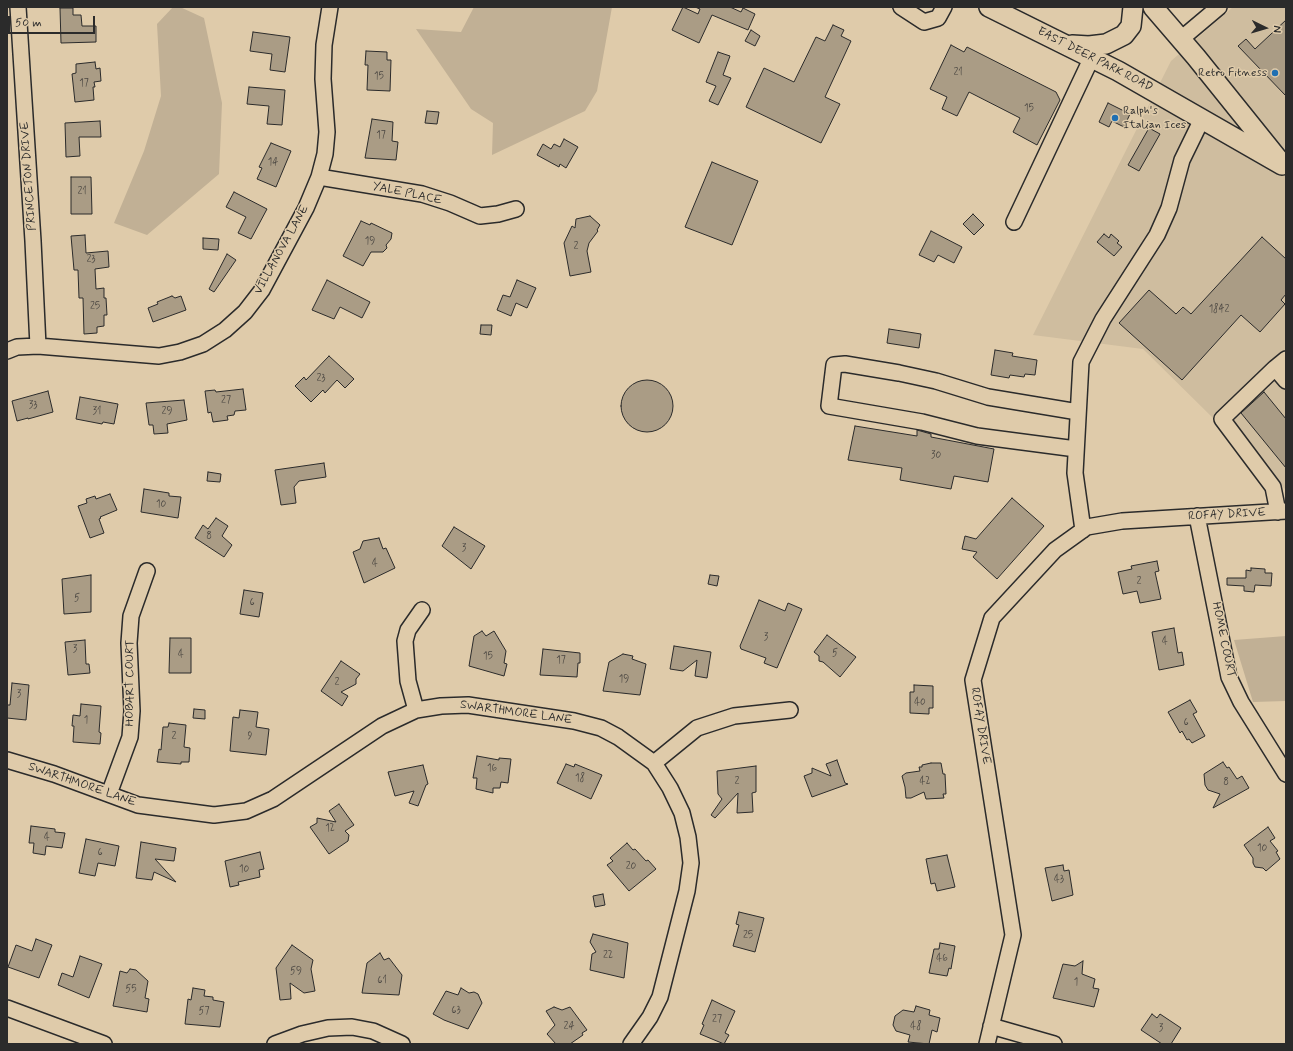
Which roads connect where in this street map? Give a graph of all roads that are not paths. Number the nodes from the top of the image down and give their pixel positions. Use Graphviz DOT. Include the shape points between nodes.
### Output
graph roads {
  1 [pos="18,7"];
  2 [pos="330,7"];
  3 [pos="901,7"];
  4 [pos="944,7"];
  5 [pos="989,7"];
  6 [pos="1133,7"];
  7 [pos="1153,7"];
  8 [pos="1219,7"];
  9 [pos="1181,39"];
  10 [pos="1067,44"];
  11 [pos="1092,57"];
  12 [pos="1202,119"];
  13 [pos="1284,166"];
  14 [pos="319,177"];
  15 [pos="516,209"];
  16 [pos="1014,222"];
  17 [pos="38,346"];
  18 [pos="7,351"];
  19 [pos="1281,363"];
  20 [pos="1286,381"];
  21 [pos="1078,412"];
  22 [pos="1076,449"];
  23 [pos="1282,511"];
  24 [pos="1197,516"];
  25 [pos="1084,530"];
  26 [pos="147,571"];
  27 [pos="422,610"];
  28 [pos="416,710"];
  29 [pos="790,710"];
  30 [pos="7,760"];
  31 [pos="654,763"];
  32 [pos="1286,774"];
  33 [pos="109,794"];
  34 [pos="7,1008"];
  35 [pos="991,1026"];
  36 [pos="104,1044"];
  37 [pos="275,1044"];
  38 [pos="402,1044"];
  39 [pos="631,1044"];
  40 [pos="987,1044"];
  41 [pos="1054,1044"];
  1 -- 17 [label="street, PRINCETON DRIVE"];
  2 -- 14 [label="street, VILLANOVA LANE" via="324,45 323,79 327,132"];
  3 -- 4 [label="street" via="924,22 938,18"];
  5 -- 10 [label="main road, EAST DEER PARK ROAD"];
  6 -- 10 [label="main road" via="1131,26 1115,41 1089,46"];
  7 -- 9 [label="main road"];
  8 -- 9 [label="street"];
  9 -- 13 [label="main road"];
  10 -- 11 [label="main road, EAST DEER PARK ROAD"];
  11 -- 12 [label="main road, EAST DEER PARK ROAD"];
  11 -- 16 [label="street"];
  12 -- 13 [label="main road, EAST DEER PARK ROAD"];
  12 -- 21 [label="street" via="1182,160 1169,208 1157,235 1103,319 1081,362"];
  14 -- 15 [label="street, YALE PLACE" via="422,194 480,216"];
  14 -- 17 [label="street, VILLANOVA LANE" via="306,208 262,290 245,312 225,330 203,344 159,356"];
  17 -- 18 [label="street, VILLANOVA LANE" via="17,347"];
  19 -- 20 [label="street"];
  19 -- 23 [label="street" via="1222,419 1274,487"];
  21 -- 22 [label="street"];
  21 -- 22 [label="street" via="988,397 936,381 845,364 834,365 829,406 922,422 977,436"];
  22 -- 25 [label="street" via="1075,473"];
  23 -- 24 [label="street, ROFAY DRIVE"];
  24 -- 25 [label="street, ROFAY DRIVE" via="1122,521 1087,527"];
  24 -- 32 [label="street, HOME COURT" via="1229,677 1240,702"];
  25 -- 35 [label="street, ROFAY DRIVE" via="1055,550 992,618 973,680 1013,935"];
  26 -- 33 [label="street, HOBART COURT" via="131,616 128,643 132,711 130,737"];
  27 -- 28 [label="street" via="408,630 405,641 408,681"];
  28 -- 31 [label="street, SWARTHMORE LANE" via="468,704 574,721 601,728"];
  28 -- 33 [label="street, SWARTHMORE LANE" via="382,726 273,798 246,811 214,815 138,805"];
  29 -- 31 [label="street" via="734,716 697,728"];
  30 -- 33 [label="street, SWARTHMORE LANE"];
  31 -- 39 [label="street, SWARTHMORE LANE" via="682,813 691,863 687,890 660,997"];
  34 -- 36 [label="street"];
  35 -- 40 [label="street, ROFAY DRIVE"];
  35 -- 41 [label="street"];
  37 -- 38 [label="street" via="328,1028 352,1027 373,1031"];
}
